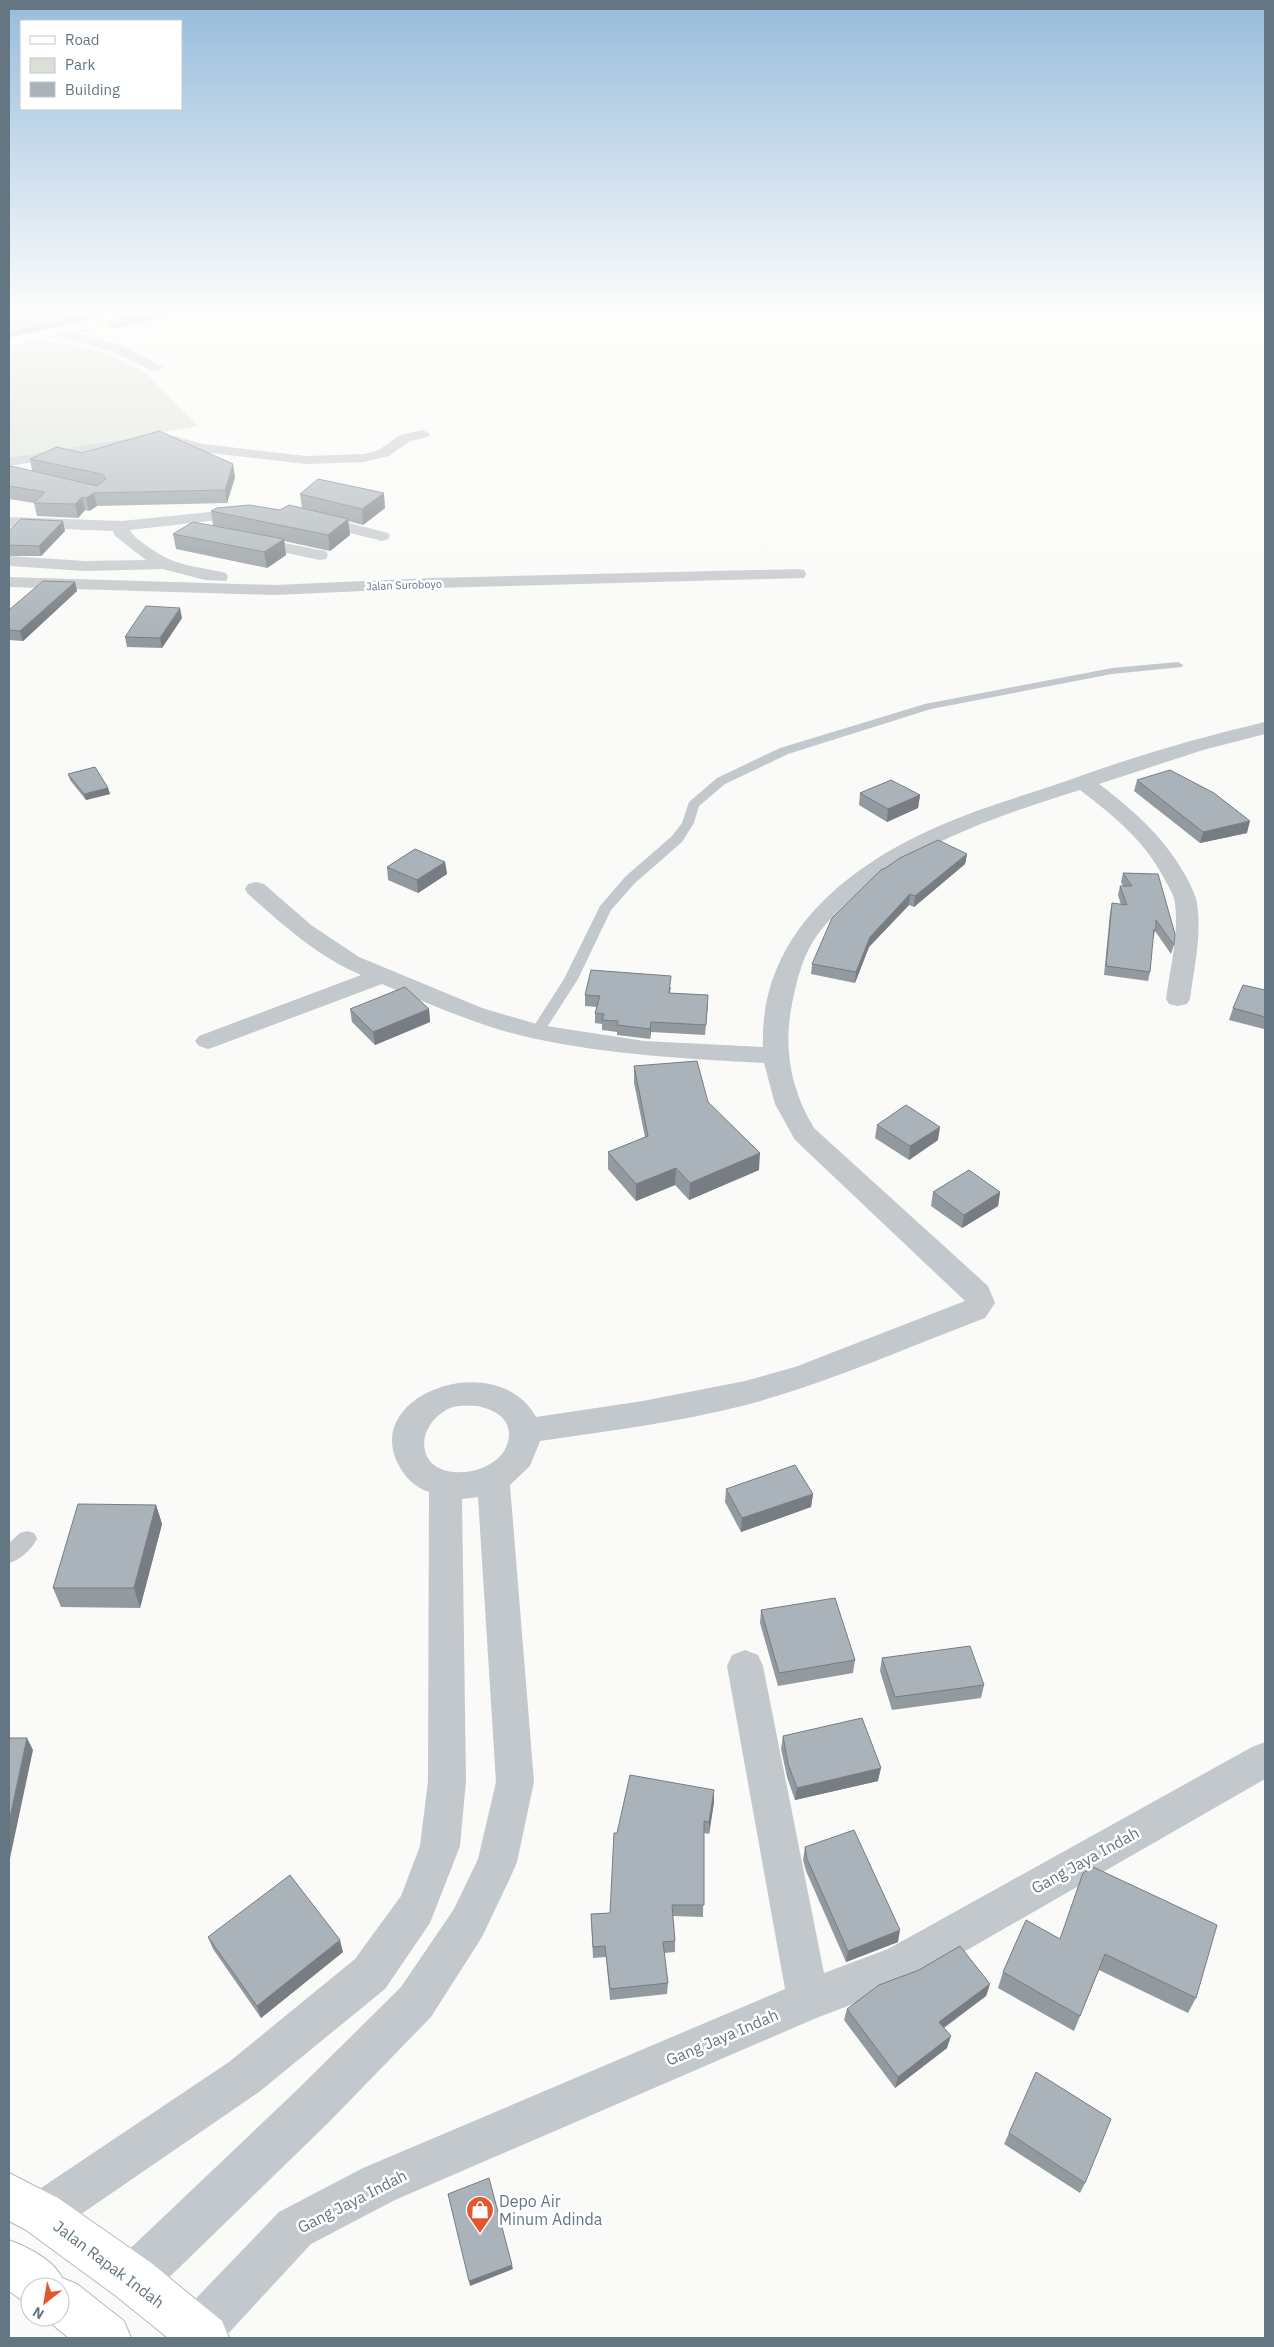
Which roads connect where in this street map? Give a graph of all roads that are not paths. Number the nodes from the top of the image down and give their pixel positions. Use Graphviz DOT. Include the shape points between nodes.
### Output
graph roads {
  1 [pos="423,434"];
  2 [pos="9,462"];
  3 [pos="9,472"];
  4 [pos="27,476"];
  5 [pos="266,512"];
  6 [pos="300,516"];
  7 [pos="9,522"];
  8 [pos="157,522"];
  9 [pos="122,526"];
  10 [pos="214,534"];
  11 [pos="382,536"];
  12 [pos="234,537"];
  13 [pos="320,555"];
  14 [pos="9,561"];
  15 [pos="162,564"];
  16 [pos="798,574"];
  17 [pos="9,582"];
  18 [pos="431,583"];
  19 [pos="1178,665"];
  20 [pos="1265,728"];
  21 [pos="1083,782"];
  22 [pos="256,889"];
  23 [pos="383,976"];
  24 [pos="1178,999"];
  25 [pos="537,1032"];
  26 [pos="208,1042"];
  27 [pos="776,1056"];
  28 [pos="525,1431"];
  29 [pos="493,1479"];
  30 [pos="445,1483"];
  31 [pos="27,1539"];
  32 [pos="9,1555"];
  33 [pos="746,1666"];
  34 [pos="1265,1758"];
  35 [pos="808,2000"];
  36 [pos="26,2205"];
  37 [pos="9,2263"];
  38 [pos="28,2277"];
  39 [pos="134,2279"];
  40 [pos="70,2309"];
  41 [pos="201,2335"];
  42 [pos="107,2338"];
  1 -- 2 [label="street" via="405,438 384,453 356,459 306,460 202,448 162,437"];
  3 -- 4 [label="street"];
  5 -- 8 [label="street"];
  6 -- 11 [label="street"];
  7 -- 9 [label="street"];
  8 -- 9 [label="street"];
  8 -- 10 [label="street"];
  9 -- 15 [label="street" via="121,533 139,550"];
  12 -- 13 [label="street"];
  14 -- 15 [label="street" via="75,567"];
  15 -- 18 [label="street" via="210,576 235,578 379,576"];
  16 -- 18 [label="street, Jalan Suroboyo"];
  17 -- 18 [label="street, Jalan Suroboyo" via="275,590"];
  19 -- 25 [label="lane" via="1112,671 929,706 784,751 721,781 693,805 688,823 677,839 630,880 605,909 571,979"];
  20 -- 21 [label="street"];
  21 -- 24 [label="street" via="1114,805 1148,838 1164,855 1174,873 1186,901 1187,934"];
  21 -- 27 [label="street" via="941,832 876,867 843,893 803,938 782,991 774,1033"];
  22 -- 23 [label="street" via="303,930 351,962"];
  23 -- 25 [label="street" via="473,1012"];
  23 -- 26 [label="street"];
  25 -- 27 [label="street" via="644,1049"];
  27 -- 28 [label="street" via="779,1082 788,1109 804,1134 978,1294 980,1303 974,1310 953,1319 803,1376 745,1392 643,1413"];
  28 -- 29 [label="street" via="525,1445 519,1458"];
  28 -- 30 [label="street" via="520,1417 510,1406 477,1394 458,1394 424,1410 408,1437 409,1452 428,1477"];
  29 -- 30 [label="street" via="479,1484"];
  29 -- 39 [label="street" via="515,1782 497,1862 468,1922 416,2002"];
  30 -- 36 [label="street" via="447,1781 440,1846 416,1909 370,1974 251,2071"];
  31 -- 32 [label="lane"];
  33 -- 35 [label="street"];
  34 -- 35 [label="street, Gang Jaya Indah" via="900,1965"];
  35 -- 41 [label="street, Gang Jaya Indah" via="379,2184 295,2228"];
  36 -- 39 [label="main road, Jalan Rapak Indah"];
  37 -- 38 [label="main road"];
  39 -- 41 [label="main road, Jalan Rapak Indah"];
  40 -- 42 [label="main road"];
}
